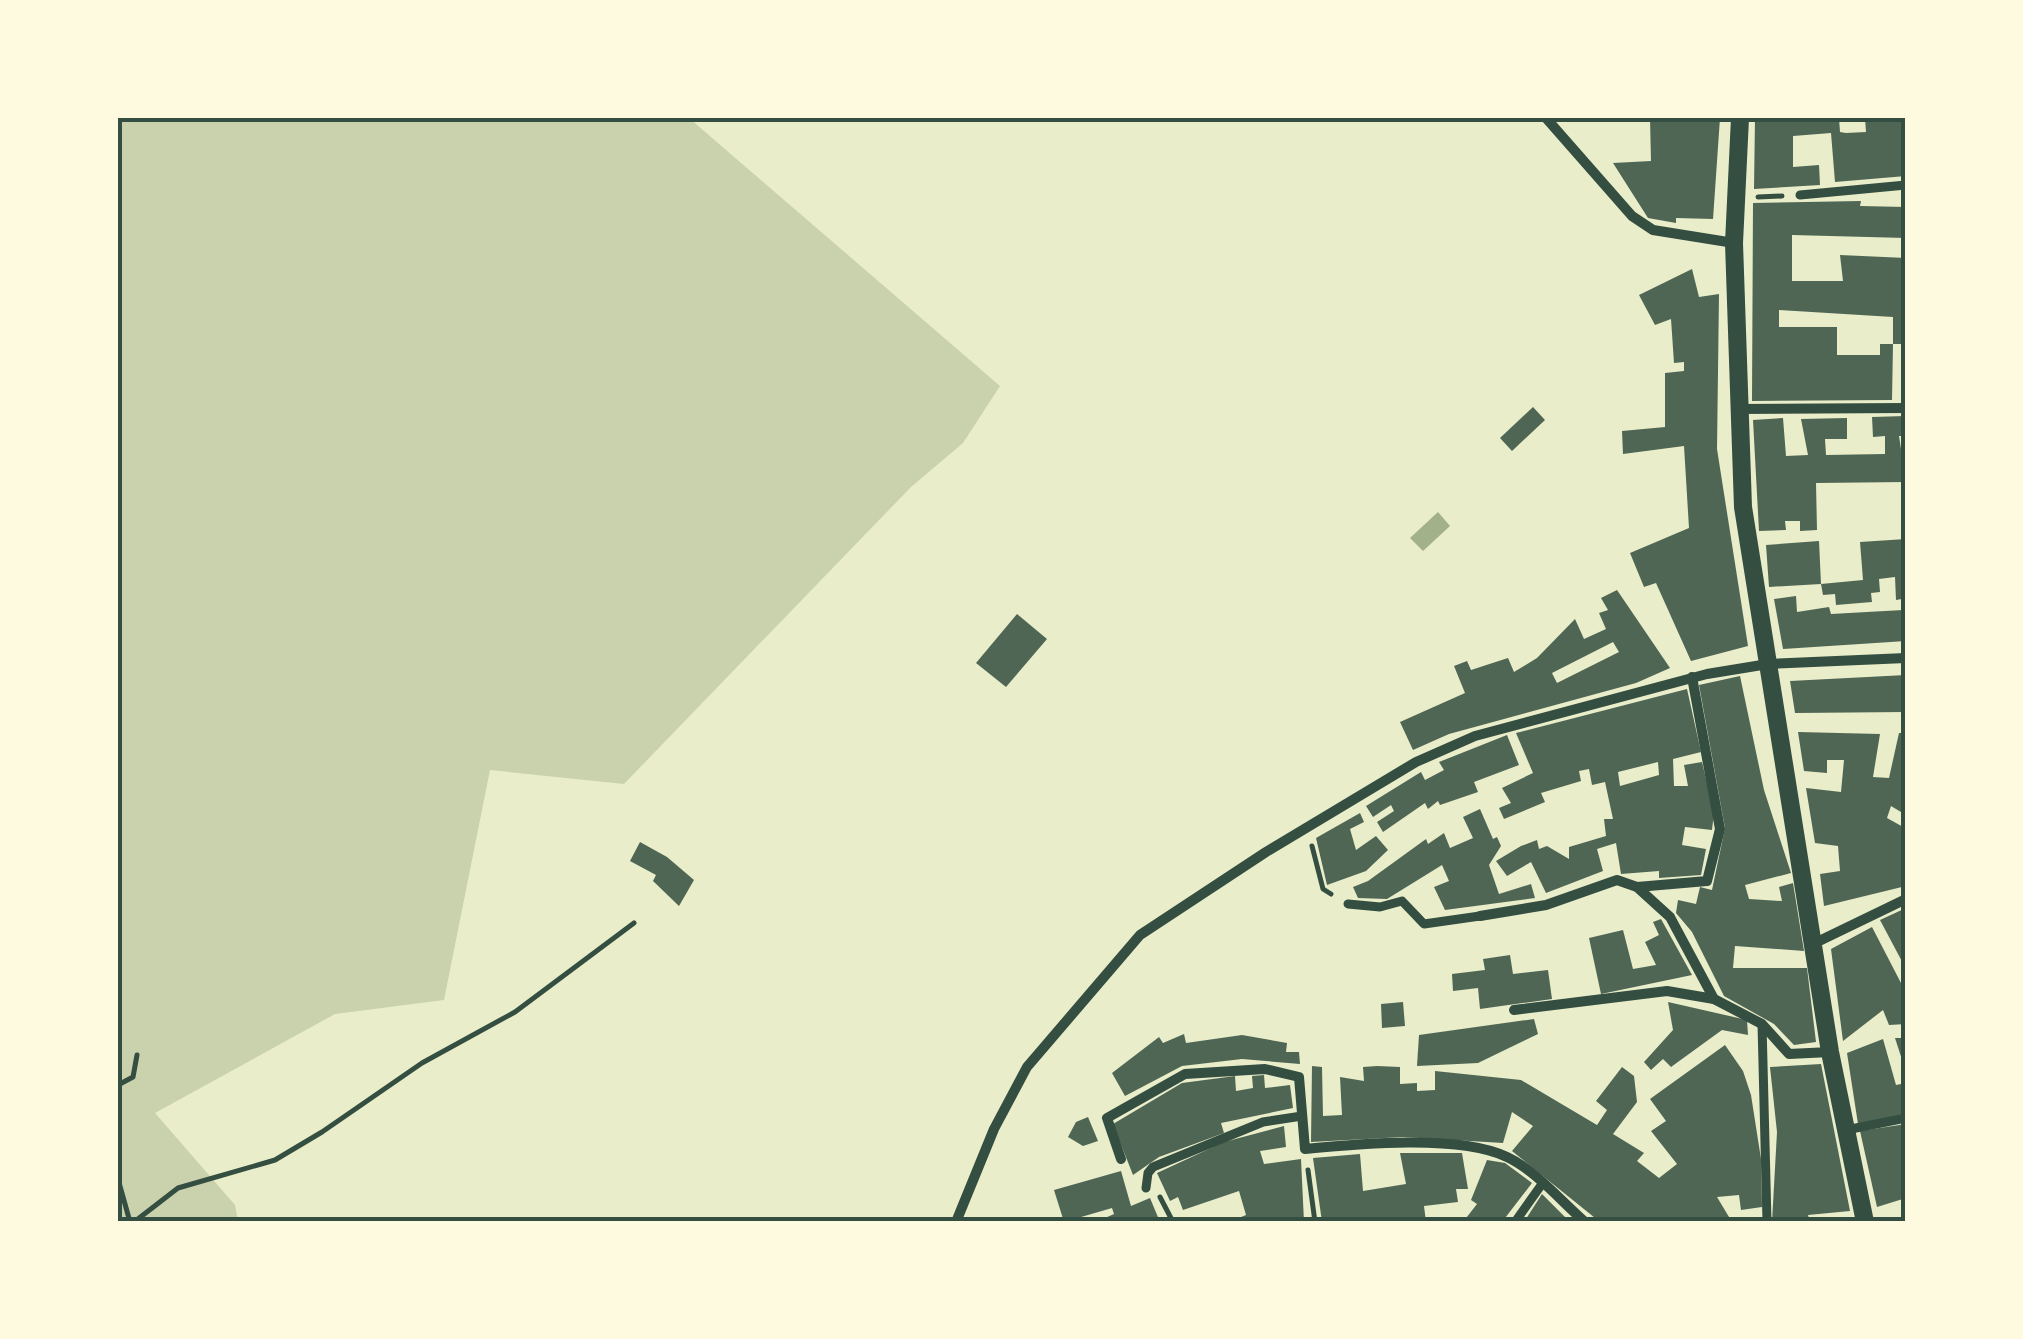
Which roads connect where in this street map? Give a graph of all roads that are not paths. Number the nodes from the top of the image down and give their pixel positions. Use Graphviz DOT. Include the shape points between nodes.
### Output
graph roads {
  1 [pos="1546,118"];
  2 [pos="1740,118"];
  3 [pos="1906,185"];
  4 [pos="1800,195"];
  5 [pos="1734,244"];
  6 [pos="1738,408"];
  7 [pos="1906,408"];
  8 [pos="1906,658"];
  9 [pos="1768,664"];
  10 [pos="1692,677"];
  11 [pos="1637,887"];
  12 [pos="1906,899"];
  13 [pos="1348,904"];
  14 [pos="1480,916"];
  15 [pos="1815,943"];
  16 [pos="1714,999"];
  17 [pos="1514,1010"];
  18 [pos="1762,1024"];
  19 [pos="1830,1052"];
  20 [pos="1302,1116"];
  21 [pos="1906,1118"];
  22 [pos="1846,1130"];
  23 [pos="1121,1159"];
  24 [pos="1542,1184"];
  25 [pos="1146,1188"];
  26 [pos="956,1222"];
  27 [pos="1515,1222"];
  28 [pos="1585,1222"];
  29 [pos="1767,1222"];
  30 [pos="1865,1222"];
  1 -- 5 [label="street" via="1642,223 1675,237"];
  2 -- 5 [label="street"];
  3 -- 4 [label="street"];
  5 -- 6 [label="street"];
  6 -- 7 [label="street"];
  6 -- 9 [label="street" via="1742,508"];
  8 -- 9 [label="street"];
  9 -- 10 [label="street"];
  9 -- 15 [label="street"];
  10 -- 11 [label="street" via="1720,829 1707,881"];
  10 -- 26 [label="street" via="1476,736 1416,762 1140,935 1028,1067"];
  11 -- 14 [label="street" via="1616,880 1546,905"];
  11 -- 16 [label="street" via="1670,917"];
  12 -- 15 [label="street"];
  13 -- 14 [label="street" via="1402,901 1424,924"];
  15 -- 19 [label="street"];
  16 -- 17 [label="street" via="1667,990"];
  16 -- 18 [label="street"];
  18 -- 19 [label="street" via="1789,1054"];
  18 -- 29 [label="street"];
  19 -- 22 [label="street"];
  20 -- 23 [label="street" via="1299,1077 1264,1069 1185,1074 1106,1118"];
  20 -- 24 [label="street" via="1305,1148 1371,1143 1482,1150 1507,1157"];
  20 -- 25 [label="street" via="1263,1122 1153,1167"];
  21 -- 22 [label="street"];
  22 -- 30 [label="street"];
  24 -- 27 [label="street"];
  24 -- 28 [label="street"];
}
